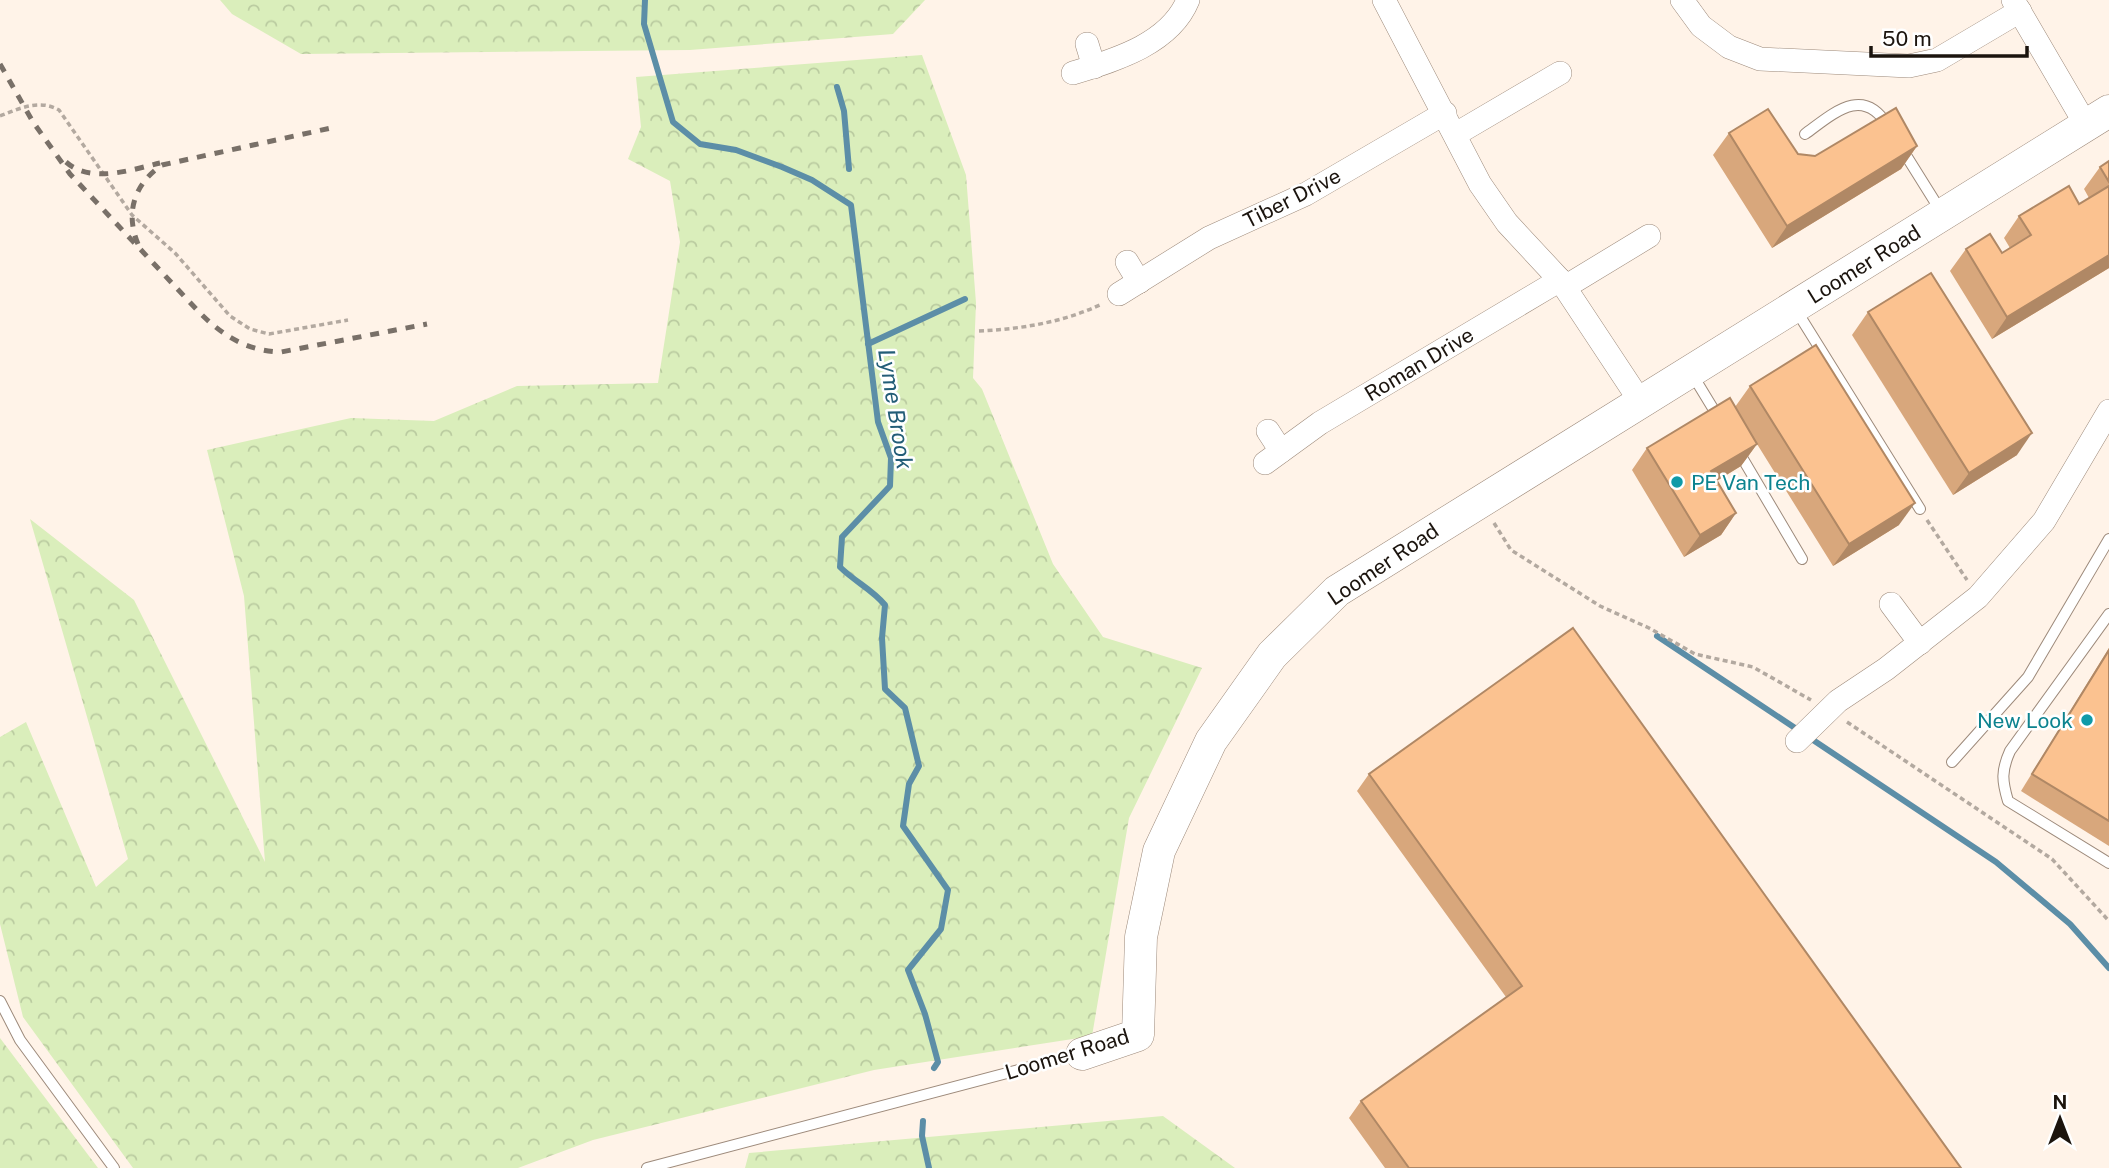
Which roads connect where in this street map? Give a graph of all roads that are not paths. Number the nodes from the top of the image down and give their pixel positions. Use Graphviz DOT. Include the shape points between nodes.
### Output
graph roads {
  1 [pos="1188,0"];
  2 [pos="1384,0"];
  3 [pos="1682,0"];
  4 [pos="2017,6"];
  5 [pos="1087,44"];
  6 [pos="1560,73"];
  7 [pos="1445,113"];
  8 [pos="2097,118"];
  9 [pos="1456,134"];
  10 [pos="1805,134"];
  11 [pos="1943,215"];
  12 [pos="1649,236"];
  13 [pos="1127,262"];
  14 [pos="1563,283"];
  15 [pos="1794,308"];
  16 [pos="1690,372"];
  17 [pos="1640,401"];
  18 [pos="2109,411"];
  19 [pos="1725,429"];
  20 [pos="1268,431"];
  21 [pos="1732,440"];
  22 [pos="1920,509"];
  23 [pos="2109,539"];
  24 [pos="1802,559"];
  25 [pos="1891,604"];
  26 [pos="2109,614"];
  27 [pos="1920,643"];
  28 [pos="1797,741"];
  29 [pos="1952,762"];
  30 [pos="2109,863"];
  31 [pos="0,1001"];
  32 [pos="1082,1054"];
  33 [pos="669,1165"];
  34 [pos="114,1168"];
  35 [pos="647,1168"];
  1 -- 5 [label="street" via="1181,18 1162,34 1084,70"];
  2 -- 7 [label="street"];
  3 -- 4 [label="street" via="1701,26 1729,47 1760,59 1909,66 1937,60"];
  4 -- 8 [label="street"];
  6 -- 9 [label="street"];
  7 -- 9 [label="street"];
  7 -- 13 [label="street, Tiber Drive" via="1306,194 1209,238 1129,288"];
  8 -- 11 [label="street, Loomer Road"];
  9 -- 14 [label="street" via="1480,184 1507,223"];
  10 -- 11 [label="lane" via="1854,104 1866,105 1880,114"];
  11 -- 15 [label="street, Loomer Road"];
  12 -- 14 [label="street, Roman Drive"];
  14 -- 17 [label="street"];
  14 -- 20 [label="street, Roman Drive" via="1320,423 1273,457"];
  15 -- 16 [label="street, Loomer Road"];
  15 -- 22 [label="lane"];
  16 -- 17 [label="street, Loomer Road"];
  16 -- 19 [label="lane"];
  17 -- 32 [label="street, Loomer Road" via="1337,591 1272,655 1211,741 1159,851 1141,937 1138,1035"];
  18 -- 27 [label="street" via="2044,522 1978,597"];
  21 -- 24 [label="lane"];
  23 -- 29 [label="lane" via="2028,677"];
  25 -- 27 [label="street"];
  26 -- 30 [label="lane" via="2010,751 2002,768 2002,783 2008,801"];
  27 -- 28 [label="street"];
  31 -- 34 [label="lane" via="20,1040"];
  32 -- 33 [label="lane, Loomer Road"];
  33 -- 35 [label="lane, Loomer Road"];
}
